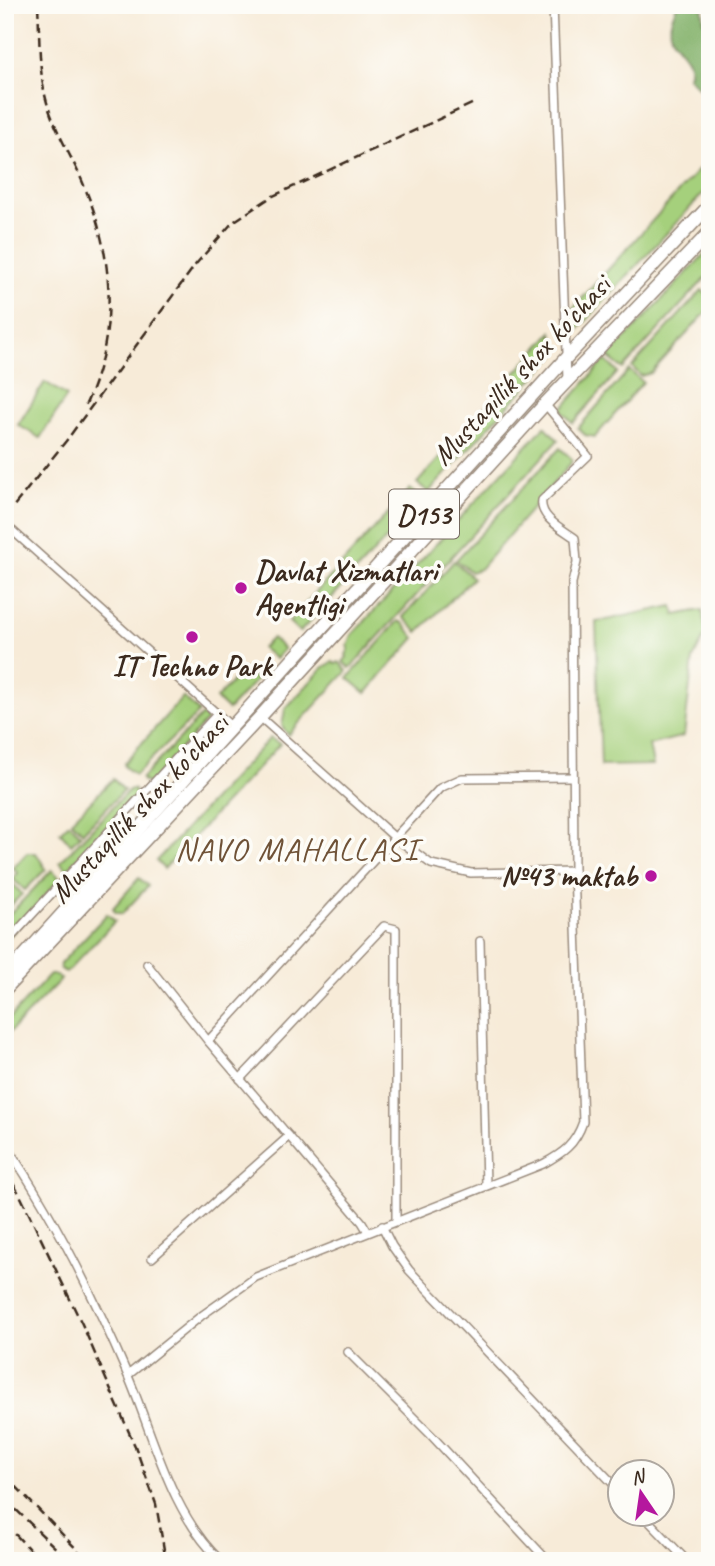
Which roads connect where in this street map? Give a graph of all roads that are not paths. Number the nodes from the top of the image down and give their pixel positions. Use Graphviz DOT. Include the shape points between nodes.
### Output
graph roads {
  1 [pos="553,5"];
  2 [pos="710,205"];
  3 [pos="710,232"];
  4 [pos="566,358"];
  5 [pos="567,381"];
  6 [pos="545,404"];
  7 [pos="5,524"];
  8 [pos="217,714"];
  9 [pos="260,717"];
  10 [pos="231,726"];
  11 [pos="573,777"];
  12 [pos="158,817"];
  13 [pos="393,836"];
  14 [pos="574,871"];
  15 [pos="480,941"];
  16 [pos="5,944"];
  17 [pos="147,964"];
  18 [pos="5,977"];
  19 [pos="5,989"];
  20 [pos="208,1041"];
  21 [pos="240,1079"];
  22 [pos="289,1136"];
  23 [pos="5,1144"];
  24 [pos="486,1185"];
  25 [pos="396,1221"];
  26 [pos="382,1226"];
  27 [pos="368,1232"];
  28 [pos="152,1258"];
  29 [pos="348,1352"];
  30 [pos="128,1375"];
  31 [pos="606,1475"];
  32 [pos="655,1528"];
  33 [pos="221,1561"];
  34 [pos="548,1561"];
  35 [pos="687,1561"];
  1 -- 4 [label="street"];
  2 -- 4 [label="main road, Mustaqillik shox ko'chasi / D153"];
  3 -- 5 [label="main road, Mustaqillik shox ko'chasi / D153"];
  4 -- 5 [label="street"];
  4 -- 10 [label="main road, Mustaqillik shox ko'chasi / D153"];
  5 -- 6 [label="main road, Mustaqillik shox ko'chasi / D153"];
  6 -- 9 [label="main road, Mustaqillik shox ko'chasi / D153"];
  6 -- 11 [label="street" via="589,456 542,500 541,507 575,538 577,550 572,583"];
  7 -- 8 [label="street"];
  8 -- 10 [label="street"];
  8 -- 16 [label="street"];
  9 -- 12 [label="main road, Mustaqillik shox ko'chasi / D153"];
  9 -- 13 [label="street"];
  10 -- 12 [label="main road, Mustaqillik shox ko'chasi / D153"];
  11 -- 13 [label="street" via="462,778 440,788"];
  11 -- 14 [label="street"];
  12 -- 18 [label="main road, Mustaqillik shox ko'chasi / D153"];
  12 -- 19 [label="main road, Mustaqillik shox ko'chasi / D153"];
  13 -- 14 [label="street" via="431,864 452,870"];
  13 -- 20 [label="street"];
  14 -- 24 [label="street" via="583,1122 566,1152"];
  15 -- 24 [label="street"];
  17 -- 20 [label="street"];
  20 -- 21 [label="street"];
  21 -- 22 [label="street"];
  21 -- 25 [label="street" via="383,926 396,929"];
  22 -- 27 [label="street"];
  22 -- 28 [label="street"];
  23 -- 30 [label="street" via="57,1228"];
  24 -- 25 [label="street"];
  25 -- 26 [label="street"];
  26 -- 27 [label="street"];
  26 -- 31 [label="street" via="409,1270"];
  27 -- 30 [label="street" via="256,1277"];
  29 -- 34 [label="street"];
  30 -- 33 [label="street" via="172,1488 205,1546"];
  32 -- 35 [label="street"];
}
